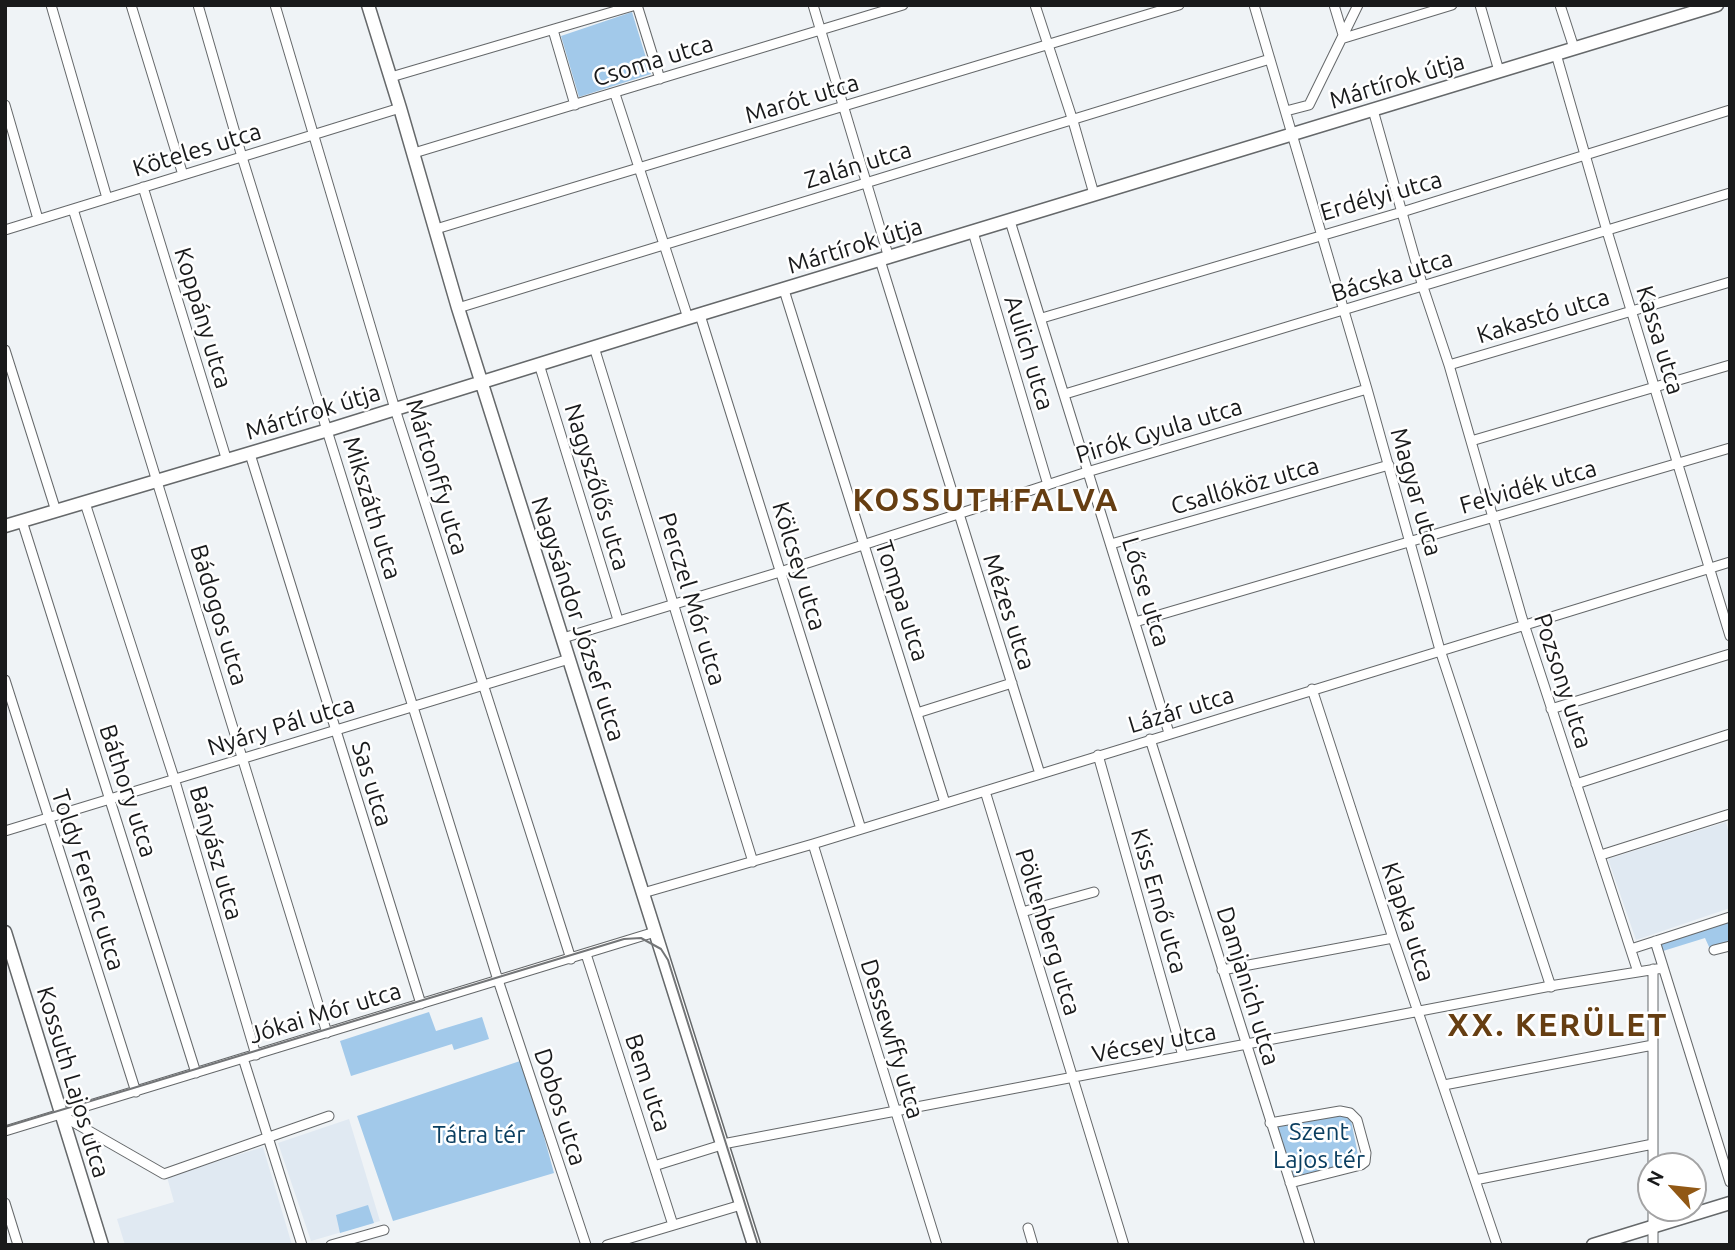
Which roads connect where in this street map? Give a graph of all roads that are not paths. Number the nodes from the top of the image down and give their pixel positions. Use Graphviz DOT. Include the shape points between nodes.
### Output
graph roads {
  1 [pos="51,5"];
  2 [pos="131,5"];
  3 [pos="198,5"];
  4 [pos="275,5"];
  5 [pos="368,5"];
  6 [pos="594,5"];
  7 [pos="636,5"];
  8 [pos="813,5"];
  9 [pos="903,5"];
  10 [pos="1035,5"];
  11 [pos="1179,5"];
  12 [pos="1254,5"];
  13 [pos="1335,5"];
  14 [pos="1452,5"];
  15 [pos="1480,5"];
  16 [pos="1560,5"];
  17 [pos="1717,5"];
  18 [pos="1357,8"];
  19 [pos="598,17"];
  20 [pos="553,30"];
  21 [pos="820,30"];
  22 [pos="1344,38"];
  23 [pos="1047,45"];
  24 [pos="1574,48"];
  25 [pos="1556,54"];
  26 [pos="1270,59"];
  27 [pos="1499,71"];
  28 [pos="391,77"];
  29 [pos="660,79"];
  30 [pos="615,94"];
  31 [pos="5,105"];
  32 [pos="575,105"];
  33 [pos="843,106"];
  34 [pos="400,108"];
  35 [pos="1373,110"];
  36 [pos="1730,110"];
  37 [pos="1286,111"];
  38 [pos="1073,121"];
  39 [pos="313,134"];
  40 [pos="1293,135"];
  41 [pos="414,153"];
  42 [pos="1584,154"];
  43 [pos="243,157"];
  44 [pos="639,169"];
  45 [pos="183,175"];
  46 [pos="867,182"];
  47 [pos="143,187"];
  48 [pos="1730,193"];
  49 [pos="1094,194"];
  50 [pos="107,198"];
  51 [pos="73,209"];
  52 [pos="1402,212"];
  53 [pos="38,219"];
  54 [pos="1010,221"];
  55 [pos="436,229"];
  56 [pos="5,230"];
  57 [pos="1607,231"];
  58 [pos="972,232"];
  59 [pos="1320,234"];
  60 [pos="663,244"];
  61 [pos="884,259"];
  62 [pos="1730,282"];
  63 [pos="1423,287"];
  64 [pos="784,290"];
  65 [pos="457,308"];
  66 [pos="1631,310"];
  67 [pos="1343,311"];
  68 [pos="694,316"];
  69 [pos="1042,318"];
  70 [pos="594,347"];
  71 [pos="5,350"];
  72 [pos="539,364"];
  73 [pos="1449,365"];
  74 [pos="1730,365"];
  75 [pos="481,382"];
  76 [pos="1655,388"];
  77 [pos="1367,389"];
  78 [pos="1065,394"];
  79 [pos="395,409"];
  80 [pos="328,430"];
  81 [pos="1471,441"];
  82 [pos="1730,448"];
  83 [pos="250,454"];
  84 [pos="227,461"];
  85 [pos="1677,464"];
  86 [pos="1389,466"];
  87 [pos="1087,472"];
  88 [pos="159,482"];
  89 [pos="1048,485"];
  90 [pos="85,503"];
  91 [pos="56,511"];
  92 [pos="957,514"];
  93 [pos="1493,518"];
  94 [pos="22,521"];
  95 [pos="5,526"];
  96 [pos="1409,542"];
  97 [pos="863,544"];
  98 [pos="1111,544"];
  99 [pos="1730,562"];
  100 [pos="1709,569"];
  101 [pos="780,572"];
  102 [pos="674,604"];
  103 [pos="618,620"];
  104 [pos="1135,622"];
  105 [pos="1524,625"];
  106 [pos="1730,636"];
  107 [pos="562,638"];
  108 [pos="1440,650"];
  109 [pos="1730,654"];
  110 [pos="569,659"];
  111 [pos="5,680"];
  112 [pos="1012,683"];
  113 [pos="482,685"];
  114 [pos="1312,689"];
  115 [pos="412,706"];
  116 [pos="1551,709"];
  117 [pos="917,713"];
  118 [pos="335,729"];
  119 [pos="1169,733"];
  120 [pos="1730,734"];
  121 [pos="1150,739"];
  122 [pos="1098,755"];
  123 [pos="242,758"];
  124 [pos="1040,774"];
  125 [pos="174,778"];
  126 [pos="1576,784"];
  127 [pos="985,791"];
  128 [pos="111,799"];
  129 [pos="945,803"];
  130 [pos="1730,814"];
  131 [pos="48,818"];
  132 [pos="861,830"];
  133 [pos="5,831"];
  134 [pos="813,844"];
  135 [pos="1601,855"];
  136 [pos="753,862"];
  137 [pos="643,892"];
  138 [pos="1094,892"];
  139 [pos="1021,912"];
  140 [pos="1730,917"];
  141 [pos="5,932"];
  142 [pos="655,932"];
  143 [pos="1393,938"];
  144 [pos="1655,941"];
  145 [pos="1730,946"];
  146 [pos="1630,949"];
  147 [pos="1714,950"];
  148 [pos="586,954"];
  149 [pos="571,959"];
  150 [pos="1664,968"];
  151 [pos="1222,970"];
  152 [pos="1653,970"];
  153 [pos="1637,972"];
  154 [pos="498,981"];
  155 [pos="1551,987"];
  156 [pos="421,1004"];
  157 [pos="1418,1013"];
  158 [pos="327,1033"];
  159 [pos="1245,1045"];
  160 [pos="1653,1045"];
  161 [pos="256,1055"];
  162 [pos="1183,1056"];
  163 [pos="243,1058"];
  164 [pos="196,1073"];
  165 [pos="1074,1079"];
  166 [pos="1444,1084"];
  167 [pos="136,1092"];
  168 [pos="894,1112"];
  169 [pos="61,1115"];
  170 [pos="328,1116"];
  171 [pos="1270,1123"];
  172 [pos="5,1131"];
  173 [pos="266,1137"];
  174 [pos="1653,1144"];
  175 [pos="721,1145"];
  176 [pos="1653,1152"];
  177 [pos="654,1166"];
  178 [pos="1475,1180"];
  179 [pos="1290,1182"];
  180 [pos="1730,1182"];
  181 [pos="5,1203"];
  182 [pos="1730,1203"];
  183 [pos="741,1205"];
  184 [pos="1653,1222"];
  185 [pos="673,1225"];
  186 [pos="1653,1227"];
  187 [pos="1028,1228"];
  188 [pos="383,1230"];
  189 [pos="18,1245"];
  190 [pos="102,1245"];
  191 [pos="303,1245"];
  192 [pos="331,1245"];
  193 [pos="586,1245"];
  194 [pos="607,1245"];
  195 [pos="754,1245"];
  196 [pos="937,1245"];
  197 [pos="1033,1245"];
  198 [pos="1124,1245"];
  199 [pos="1310,1245"];
  200 [pos="1497,1245"];
  201 [pos="1593,1245"];
  202 [pos="1653,1245"];
  1 -- 50 [label="street"];
  2 -- 45 [label="street"];
  3 -- 43 [label="street, Mikszáth utca"];
  4 -- 39 [label="street, Mártonffy utca"];
  5 -- 28 [label="street, Nagysándor József utca"];
  6 -- 19 [label="street"];
  7 -- 19 [label="street"];
  7 -- 29 [label="street"];
  8 -- 21 [label="street, Mézes utca"];
  9 -- 21 [label="street, Csoma utca"];
  10 -- 23 [label="street"];
  11 -- 23 [label="street, Marót utca"];
  12 -- 26 [label="street, Magyar utca"];
  13 -- 18 [label="street" via="1348,13"];
  13 -- 22 [label="street"];
  14 -- 22 [label="street"];
  15 -- 27 [label="street"];
  16 -- 24 [label="street"];
  17 -- 24 [label="street, Mártírok útja"];
  18 -- 22 [label="street"];
  19 -- 20 [label="street"];
  20 -- 28 [label="street"];
  20 -- 32 [label="street"];
  21 -- 29 [label="street, Csoma utca"];
  21 -- 33 [label="street, Mézes utca"];
  22 -- 37 [label="street" via="1309,105"];
  23 -- 33 [label="street, Marót utca"];
  23 -- 38 [label="street"];
  24 -- 25 [label="street, Mártírok útja"];
  25 -- 27 [label="street, Mártírok útja"];
  25 -- 42 [label="street, Kassa utca"];
  26 -- 37 [label="street, Magyar utca"];
  26 -- 38 [label="street, Zalán utca"];
  27 -- 35 [label="street, Mártírok útja"];
  28 -- 34 [label="street, Nagysándor József utca"];
  29 -- 30 [label="street, Csoma utca"];
  30 -- 32 [label="street, Csoma utca"];
  30 -- 44 [label="street, Kölcsey utca"];
  31 -- 53 [label="street"];
  32 -- 41 [label="street, Csoma utca"];
  33 -- 44 [label="street, Marót utca"];
  33 -- 46 [label="street, Mézes utca"];
  34 -- 39 [label="street, Köteles utca"];
  34 -- 41 [label="street, Nagysándor József utca"];
  35 -- 40 [label="street, Mártírok útja"];
  35 -- 52 [label="street"];
  36 -- 42 [label="street, Erdélyi utca"];
  37 -- 40 [label="street, Magyar utca"];
  38 -- 46 [label="street, Zalán utca"];
  38 -- 49 [label="street"];
  39 -- 43 [label="street, Köteles utca"];
  39 -- 79 [label="street, Mártonffy utca"];
  40 -- 49 [label="street, Mártírok útja"];
  40 -- 59 [label="street, Magyar utca"];
  41 -- 55 [label="street, Nagysándor József utca"];
  42 -- 52 [label="street, Erdélyi utca"];
  42 -- 57 [label="street, Kassa utca"];
  43 -- 45 [label="street, Köteles utca"];
  43 -- 80 [label="street, Mikszáth utca"];
  44 -- 55 [label="street, Marót utca"];
  44 -- 60 [label="street, Kölcsey utca"];
  45 -- 47 [label="street, Köteles utca"];
  46 -- 60 [label="street, Zalán utca"];
  46 -- 61 [label="street, Mézes utca"];
  47 -- 50 [label="street, Köteles utca"];
  47 -- 84 [label="street, Koppány utca"];
  48 -- 57 [label="street, Bácska utca"];
  49 -- 54 [label="street, Mártírok útja"];
  50 -- 51 [label="street, Köteles utca"];
  51 -- 53 [label="street, Köteles utca"];
  51 -- 88 [label="street, Bádogos utca"];
  52 -- 59 [label="street, Erdélyi utca"];
  52 -- 63 [label="street"];
  53 -- 56 [label="street, Köteles utca"];
  54 -- 58 [label="street, Mártírok útja"];
  54 -- 69 [label="street, Lőcse utca"];
  55 -- 65 [label="street, Nagysándor József utca"];
  57 -- 63 [label="street, Bácska utca"];
  57 -- 66 [label="street, Kassa utca"];
  58 -- 61 [label="street, Mártírok útja"];
  58 -- 89 [label="street, Aulich utca"];
  59 -- 67 [label="street, Magyar utca"];
  59 -- 69 [label="street, Erdélyi utca"];
  60 -- 65 [label="street, Zalán utca"];
  60 -- 68 [label="street, Kölcsey utca"];
  61 -- 64 [label="street, Mártírok útja"];
  61 -- 92 [label="street, Mézes utca"];
  62 -- 66 [label="street, Kakastó utca"];
  63 -- 67 [label="street, Bácska utca"];
  63 -- 73 [label="street, Pozsony utca"];
  64 -- 68 [label="street, Mártírok útja"];
  64 -- 97 [label="street, Tompa utca"];
  65 -- 75 [label="street, Nagysándor József utca"];
  66 -- 73 [label="street, Kakastó utca"];
  66 -- 76 [label="street, Kassa utca"];
  67 -- 77 [label="street, Magyar utca"];
  67 -- 78 [label="street, Bácska utca"];
  68 -- 70 [label="street, Mártírok útja"];
  68 -- 101 [label="street, Kölcsey utca"];
  69 -- 78 [label="street, Lőcse utca"];
  70 -- 72 [label="street, Mártírok útja"];
  70 -- 102 [label="street, Perczel Mór utca"];
  71 -- 91 [label="street"];
  72 -- 75 [label="street, Mártírok útja"];
  72 -- 103 [label="street, Nagyszőlős utca"];
  73 -- 81 [label="street, Pozsony utca"];
  74 -- 76 [label="street"];
  75 -- 79 [label="street, Mártírok útja"];
  75 -- 107 [label="street, Nagysándor József utca"];
  76 -- 81 [label="street"];
  76 -- 85 [label="street, Kassa utca"];
  77 -- 86 [label="street, Magyar utca"];
  77 -- 87 [label="street, Pirók Gyula utca"];
  78 -- 87 [label="street, Lőcse utca"];
  79 -- 80 [label="street, Mártírok útja"];
  79 -- 113 [label="street, Mártonffy utca"];
  80 -- 83 [label="street, Mártírok útja"];
  80 -- 115 [label="street, Mikszáth utca"];
  81 -- 93 [label="street, Pozsony utca"];
  82 -- 85 [label="street, Felvidék utca"];
  83 -- 84 [label="street, Mártírok útja"];
  83 -- 118 [label="street, Sas utca"];
  84 -- 88 [label="street, Mártírok útja"];
  85 -- 93 [label="street, Felvidék utca"];
  85 -- 100 [label="street, Kassa utca"];
  86 -- 96 [label="street, Magyar utca"];
  86 -- 98 [label="street, Csallóköz utca"];
  87 -- 89 [label="street, Pirók Gyula utca"];
  87 -- 98 [label="street, Lőcse utca"];
  88 -- 90 [label="street, Mártírok útja"];
  88 -- 123 [label="street, Bádogos utca"];
  89 -- 92 [label="street, Pirók Gyula utca"];
  90 -- 91 [label="street, Mártírok útja"];
  90 -- 125 [label="street, Bányász utca"];
  91 -- 94 [label="street, Mártírok útja"];
  92 -- 97 [label="street, Pirók Gyula utca"];
  92 -- 112 [label="street, Mézes utca"];
  93 -- 96 [label="street, Felvidék utca"];
  93 -- 105 [label="street, Pozsony utca"];
  94 -- 95 [label="street, Mártírok útja"];
  94 -- 128 [label="street, Báthory utca"];
  96 -- 104 [label="street, Felvidék utca"];
  96 -- 108 [label="street, Magyar utca"];
  97 -- 101 [label="street, Pirók Gyula utca"];
  97 -- 117 [label="street, Tompa utca"];
  98 -- 104 [label="street, Lőcse utca"];
  99 -- 100 [label="street, Lázár utca"];
  100 -- 105 [label="street, Lázár utca"];
  100 -- 106 [label="street, Kassa utca"];
  101 -- 102 [label="street, Pirók Gyula utca"];
  101 -- 132 [label="street, Kölcsey utca"];
  102 -- 103 [label="street, Pirók Gyula utca"];
  102 -- 136 [label="street, Perczel Mór utca"];
  103 -- 107 [label="street, Pirók Gyula utca"];
  104 -- 119 [label="street, Lőcse utca"];
  105 -- 108 [label="street, Lázár utca"];
  105 -- 116 [label="street, Pozsony utca"];
  107 -- 110 [label="street, Nagysándor József utca"];
  108 -- 114 [label="street, Lázár utca"];
  108 -- 155 [label="street, Magyar utca"];
  109 -- 116 [label="street"];
  110 -- 113 [label="street, Nyáry Pál utca"];
  110 -- 137 [label="street, Nagysándor József utca"];
  111 -- 131 [label="street, Toldy Ferenc utca"];
  112 -- 117 [label="street"];
  112 -- 124 [label="street, Mézes utca"];
  113 -- 115 [label="street, Nyáry Pál utca"];
  113 -- 149 [label="street, Mártonffy utca"];
  114 -- 119 [label="street, Lázár utca"];
  114 -- 143 [label="street, Klapka utca"];
  115 -- 118 [label="street, Nyáry Pál utca"];
  115 -- 154 [label="street, Mikszáth utca"];
  116 -- 126 [label="street, Pozsony utca"];
  117 -- 129 [label="street, Tompa utca"];
  118 -- 123 [label="street, Nyáry Pál utca"];
  118 -- 156 [label="street, Sas utca"];
  119 -- 121 [label="street, Lázár utca"];
  120 -- 126 [label="street"];
  121 -- 122 [label="street, Lázár utca"];
  121 -- 151 [label="street, Damjanich utca"];
  122 -- 124 [label="street, Lázár utca"];
  122 -- 162 [label="street, Kiss Ernő utca"];
  123 -- 125 [label="street, Nyáry Pál utca"];
  123 -- 158 [label="street, Bádogos utca"];
  124 -- 127 [label="street, Lázár utca"];
  125 -- 128 [label="street, Nyáry Pál utca"];
  125 -- 161 [label="street, Bányász utca"];
  126 -- 135 [label="street, Pozsony utca"];
  127 -- 129 [label="street, Lázár utca"];
  127 -- 139 [label="street, Pöltenberg utca"];
  128 -- 131 [label="street, Nyáry Pál utca"];
  128 -- 164 [label="street, Báthory utca"];
  129 -- 132 [label="street, Lázár utca"];
  130 -- 135 [label="street"];
  131 -- 133 [label="street, Nyáry Pál utca"];
  131 -- 167 [label="street, Toldy Ferenc utca"];
  132 -- 134 [label="street, Lázár utca"];
  134 -- 136 [label="street, Lázár utca"];
  134 -- 168 [label="street, Dessewffy utca"];
  135 -- 146 [label="street, Pozsony utca"];
  136 -- 137 [label="street, Lázár utca"];
  137 -- 142 [label="street, Nagysándor József utca"];
  138 -- 139 [label="street"];
  139 -- 165 [label="street, Pöltenberg utca"];
  140 -- 144 [label="street"];
  141 -- 169 [label="street, Kossuth Lajos utca"];
  142 -- 148 [label="street, Jókai Mór utca"];
  142 -- 175 [label="street, Nagysándor József utca"];
  143 -- 151 [label="street"];
  143 -- 157 [label="street, Klapka utca"];
  144 -- 146 [label="street"];
  144 -- 150 [label="street"];
  145 -- 147 [label="street"];
  146 -- 153 [label="street, Pozsony utca"];
  148 -- 149 [label="street, Jókai Mór utca"];
  148 -- 177 [label="street, Bem utca"];
  149 -- 154 [label="street, Jókai Mór utca"];
  150 -- 152 [label="street, Vécsey utca"];
  150 -- 180 [label="street"];
  151 -- 159 [label="street, Damjanich utca"];
  152 -- 153 [label="street, Vécsey utca"];
  152 -- 160 [label="street"];
  153 -- 155 [label="street, Vécsey utca"];
  154 -- 156 [label="street, Jókai Mór utca"];
  154 -- 193 [label="street, Dobos utca"];
  155 -- 157 [label="street, Vécsey utca"];
  156 -- 158 [label="street, Jókai Mór utca"];
  157 -- 159 [label="street, Vécsey utca"];
  157 -- 166 [label="street, Klapka utca"];
  158 -- 161 [label="street, Jókai Mór utca"];
  159 -- 162 [label="street, Vécsey utca"];
  159 -- 171 [label="street, Damjanich utca"];
  160 -- 166 [label="street"];
  160 -- 174 [label="street"];
  161 -- 163 [label="street, Jókai Mór utca"];
  162 -- 165 [label="street, Vécsey utca"];
  163 -- 164 [label="street, Jókai Mór utca"];
  163 -- 173 [label="street"];
  164 -- 167 [label="street, Jókai Mór utca"];
  165 -- 168 [label="street, Vécsey utca"];
  165 -- 198 [label="street, Pöltenberg utca"];
  166 -- 178 [label="street, Klapka utca"];
  167 -- 169 [label="street, Jókai Mór utca"];
  168 -- 175 [label="street, Vécsey utca"];
  168 -- 196 [label="street, Dessewffy utca"];
  169 -- 172 [label="street, Jókai Mór utca"];
  169 -- 173 [label="street" via="164,1174"];
  169 -- 190 [label="street, Kossuth Lajos utca"];
  170 -- 173 [label="street"];
  171 -- 179 [label="street, Damjanich utca"];
  171 -- 179 [label="street" via="1340,1111 1357,1120 1366,1153 1361,1166"];
  173 -- 191 [label="street" via="273,1144"];
  174 -- 176 [label="street"];
  174 -- 178 [label="street"];
  175 -- 177 [label="street, Vécsey utca"];
  175 -- 183 [label="street, Nagysándor József utca"];
  177 -- 185 [label="street, Bem utca"];
  178 -- 200 [label="street, Klapka utca"];
  179 -- 199 [label="street, Damjanich utca"];
  181 -- 189 [label="street"];
  182 -- 186 [label="street"];
  183 -- 185 [label="street"];
  183 -- 195 [label="street, Nagysándor József utca"];
  184 -- 186 [label="street"];
  185 -- 194 [label="street"];
  186 -- 201 [label="street"];
  186 -- 202 [label="street"];
  187 -- 197 [label="street"];
  188 -- 192 [label="street"];
}
